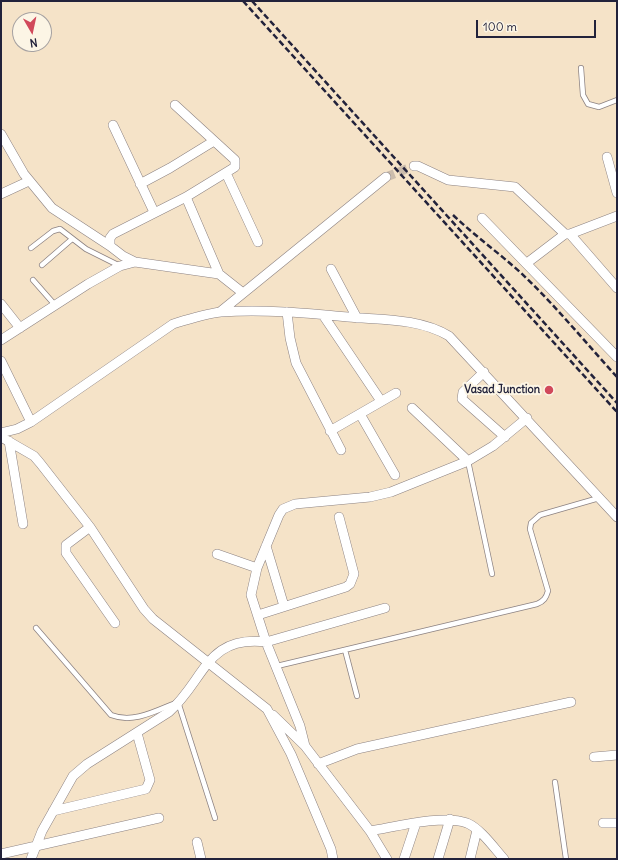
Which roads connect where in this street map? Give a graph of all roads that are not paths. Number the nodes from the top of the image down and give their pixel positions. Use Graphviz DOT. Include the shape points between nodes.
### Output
graph roads {
  1 [pos="580,68"];
  2 [pos="617,100"];
  3 [pos="175,105"];
  4 [pos="113,125"];
  5 [pos="1,134"];
  6 [pos="214,141"];
  7 [pos="607,157"];
  8 [pos="414,166"];
  9 [pos="226,173"];
  10 [pos="386,177"];
  11 [pos="29,182"];
  12 [pos="140,184"];
  13 [pos="617,193"];
  14 [pos="1,194"];
  15 [pos="186,197"];
  16 [pos="154,212"];
  17 [pos="617,216"];
  18 [pos="482,218"];
  19 [pos="567,234"];
  20 [pos="72,239"];
  21 [pos="258,242"];
  22 [pos="110,246"];
  23 [pos="31,248"];
  24 [pos="135,262"];
  25 [pos="527,263"];
  26 [pos="42,264"];
  27 [pos="120,266"];
  28 [pos="330,269"];
  29 [pos="219,274"];
  30 [pos="605,274"];
  31 [pos="617,276"];
  32 [pos="33,280"];
  33 [pos="617,288"];
  34 [pos="243,293"];
  35 [pos="1,304"];
  36 [pos="55,305"];
  37 [pos="220,312"];
  38 [pos="287,312"];
  39 [pos="323,315"];
  40 [pos="357,318"];
  41 [pos="20,328"];
  42 [pos="1,340"];
  43 [pos="617,357"];
  44 [pos="1,361"];
  45 [pos="484,372"];
  46 [pos="396,392"];
  47 [pos="381,401"];
  48 [pos="412,408"];
  49 [pos="360,414"];
  50 [pos="527,418"];
  51 [pos="31,422"];
  52 [pos="330,431"];
  53 [pos="1,433"];
  54 [pos="505,437"];
  55 [pos="5,439"];
  56 [pos="341,450"];
  57 [pos="468,461"];
  58 [pos="395,475"];
  59 [pos="599,498"];
  60 [pos="617,517"];
  61 [pos="339,518"];
  62 [pos="24,524"];
  63 [pos="90,527"];
  64 [pos="266,546"];
  65 [pos="217,554"];
  66 [pos="257,568"];
  67 [pos="492,574"];
  68 [pos="284,606"];
  69 [pos="385,608"];
  70 [pos="258,615"];
  71 [pos="115,623"];
  72 [pos="36,628"];
  73 [pos="266,642"];
  74 [pos="346,650"];
  75 [pos="209,662"];
  76 [pos="277,666"];
  77 [pos="358,696"];
  78 [pos="178,702"];
  79 [pos="571,702"];
  80 [pos="267,709"];
  81 [pos="137,733"];
  82 [pos="305,746"];
  83 [pos="617,755"];
  84 [pos="594,758"];
  85 [pos="318,764"];
  86 [pos="556,782"];
  87 [pos="53,811"];
  88 [pos="159,818"];
  89 [pos="215,818"];
  90 [pos="450,820"];
  91 [pos="617,822"];
  92 [pos="416,823"];
  93 [pos="603,823"];
  94 [pos="477,830"];
  95 [pos="370,831"];
  96 [pos="197,842"];
  97 [pos="35,847"];
  98 [pos="1,854"];
  99 [pos="496,855"];
  100 [pos="32,859"];
  101 [pos="201,859"];
  102 [pos="333,859"];
  103 [pos="387,859"];
  104 [pos="404,859"];
  105 [pos="438,859"];
  106 [pos="470,859"];
  107 [pos="504,859"];
  108 [pos="566,859"];
  1 -- 2 [label="lane" via="583,95 588,104 599,107"];
  3 -- 6 [label="street"];
  4 -- 12 [label="street"];
  5 -- 11 [label="street"];
  6 -- 9 [label="street" via="235,160 234,167"];
  6 -- 12 [label="street"];
  7 -- 13 [label="street"];
  8 -- 19 [label="street" via="453,181 515,187"];
  9 -- 15 [label="street"];
  9 -- 21 [label="street"];
  10 -- 34 [label="street"];
  11 -- 14 [label="street"];
  11 -- 22 [label="street" via="59,214"];
  12 -- 16 [label="street"];
  15 -- 16 [label="street"];
  15 -- 29 [label="street"];
  16 -- 22 [label="street" via="113,234"];
  17 -- 19 [label="street"];
  18 -- 25 [label="street"];
  19 -- 25 [label="street"];
  19 -- 30 [label="street"];
  20 -- 23 [label="lane" via="64,231 56,229"];
  20 -- 26 [label="lane"];
  20 -- 27 [label="lane"];
  22 -- 24 [label="street"];
  24 -- 27 [label="street"];
  24 -- 29 [label="street"];
  25 -- 43 [label="street"];
  27 -- 36 [label="street"];
  28 -- 40 [label="street"];
  29 -- 34 [label="street"];
  30 -- 31 [label="street"];
  30 -- 33 [label="street"];
  32 -- 36 [label="lane"];
  34 -- 37 [label="street"];
  35 -- 41 [label="street"];
  36 -- 41 [label="street"];
  37 -- 38 [label="street"];
  37 -- 51 [label="street" via="174,324"];
  38 -- 39 [label="street"];
  38 -- 52 [label="street" via="296,362"];
  39 -- 40 [label="street"];
  39 -- 47 [label="street"];
  40 -- 45 [label="street" via="403,321 439,330 449,336"];
  41 -- 42 [label="street"];
  44 -- 51 [label="street"];
  45 -- 50 [label="street"];
  45 -- 54 [label="street" via="463,392 462,399"];
  46 -- 47 [label="street"];
  47 -- 49 [label="street"];
  48 -- 57 [label="street"];
  49 -- 52 [label="street"];
  49 -- 58 [label="street"];
  50 -- 54 [label="street"];
  50 -- 59 [label="street"];
  51 -- 53 [label="street" via="17,430"];
  52 -- 56 [label="street"];
  54 -- 57 [label="street"];
  55 -- 62 [label="street"];
  55 -- 63 [label="street" via="34,456"];
  57 -- 64 [label="street" via="381,495 288,506 279,515"];
  57 -- 67 [label="lane"];
  59 -- 60 [label="street"];
  59 -- 74 [label="lane" via="540,515 531,523 530,529 548,591 543,601"];
  61 -- 68 [label="street" via="354,574 350,584"];
  63 -- 71 [label="street" via="66,545 66,553"];
  63 -- 75 [label="street" via="144,609"];
  64 -- 66 [label="street"];
  64 -- 68 [label="street"];
  65 -- 66 [label="street"];
  66 -- 70 [label="street" via="251,595"];
  68 -- 70 [label="street"];
  69 -- 73 [label="street"];
  70 -- 73 [label="street"];
  72 -- 78 [label="lane" via="111,715 124,718 140,717"];
  73 -- 75 [label="street" via="247,641 225,647"];
  73 -- 76 [label="street"];
  74 -- 76 [label="lane"];
  74 -- 77 [label="lane"];
  75 -- 78 [label="street"];
  75 -- 80 [label="street"];
  76 -- 82 [label="street"];
  78 -- 81 [label="street"];
  78 -- 89 [label="lane"];
  79 -- 85 [label="street" via="357,749"];
  80 -- 82 [label="street"];
  80 -- 102 [label="street" via="291,754"];
  81 -- 87 [label="street" via="80,770 67,784"];
  81 -- 87 [label="street" via="150,780 146,789"];
  82 -- 85 [label="street"];
  83 -- 84 [label="street"];
  85 -- 95 [label="street"];
  86 -- 108 [label="lane"];
  87 -- 97 [label="street"];
  88 -- 97 [label="street"];
  90 -- 92 [label="street"];
  90 -- 94 [label="street" via="467,823"];
  90 -- 105 [label="street"];
  91 -- 93 [label="street"];
  92 -- 95 [label="street"];
  92 -- 104 [label="street"];
  94 -- 99 [label="street"];
  94 -- 106 [label="street"];
  95 -- 103 [label="street"];
  96 -- 101 [label="street"];
  97 -- 98 [label="street"];
  97 -- 100 [label="street"];
  99 -- 107 [label="street"];
}
